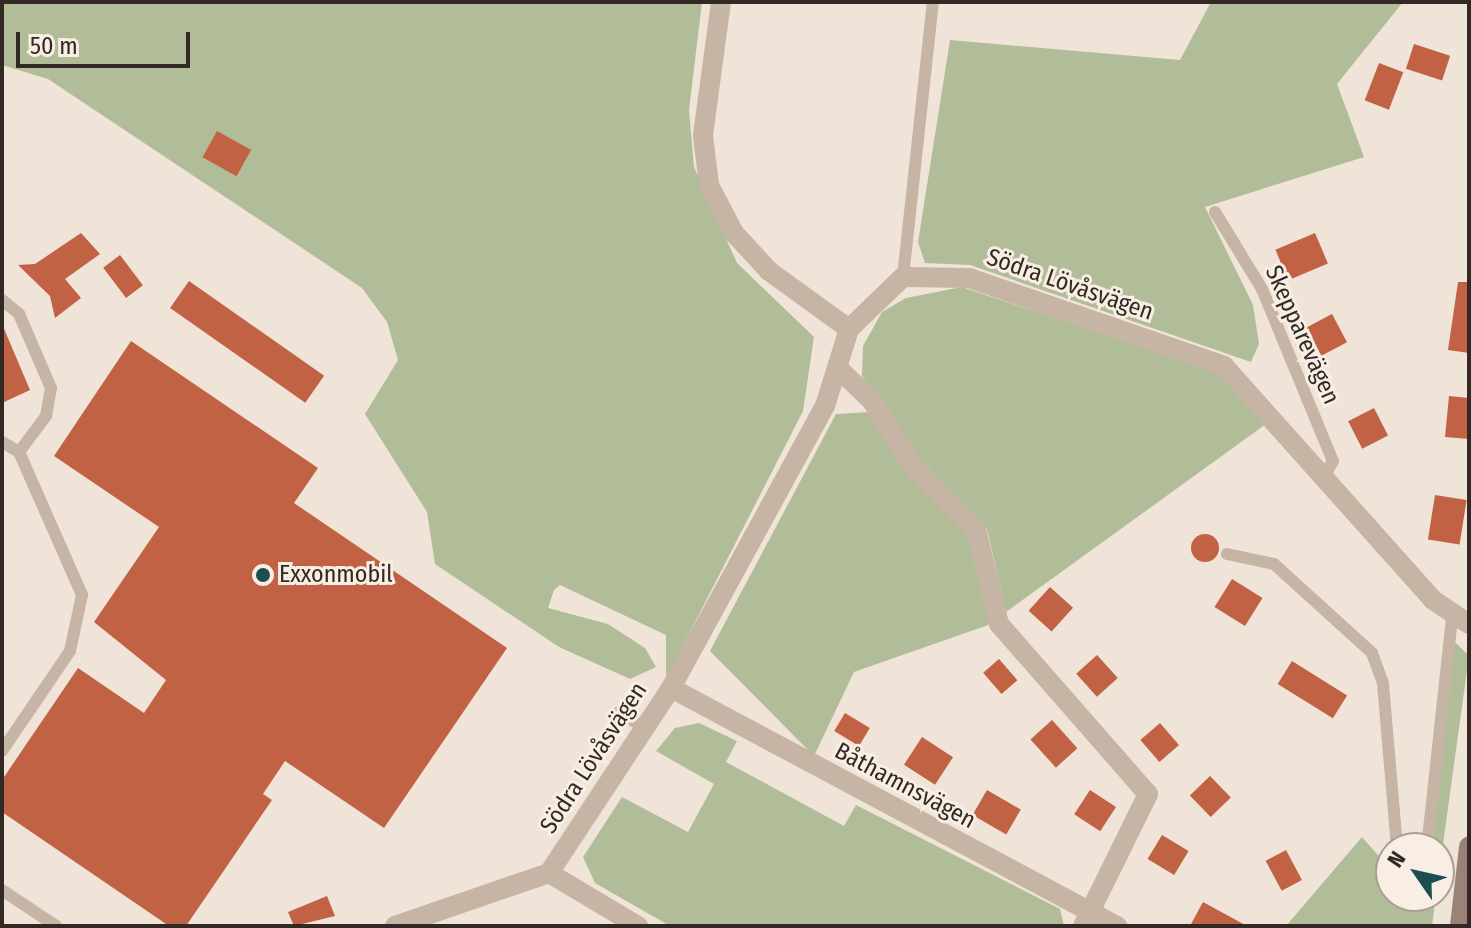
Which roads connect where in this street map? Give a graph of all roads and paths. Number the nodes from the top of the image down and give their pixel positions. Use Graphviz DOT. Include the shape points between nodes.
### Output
graph roads {
  1 [pos="721,2"];
  2 [pos="933,2"];
  3 [pos="1215,212"];
  4 [pos="903,277"];
  5 [pos="2,300"];
  6 [pos="849,329"];
  7 [pos="841,371"];
  8 [pos="2,442"];
  9 [pos="19,452"];
  10 [pos="1323,478"];
  11 [pos="1227,554"];
  12 [pos="1461,620"];
  13 [pos="671,688"];
  14 [pos="619,712"];
  15 [pos="645,728"];
  16 [pos="2,751"];
  17 [pos="1396,832"];
  18 [pos="1429,832"];
  19 [pos="1469,847"];
  20 [pos="549,873"];
  21 [pos="2,890"];
  22 [pos="1087,919"];
  23 [pos="56,926"];
  24 [pos="395,926"];
  25 [pos="638,926"];
  26 [pos="1117,926"];
  27 [pos="1460,926"];
  1 -- 6 [label="street" via="703,136 709,185 734,233 769,271"];
  2 -- 4 [label="lane"];
  3 -- 10 [label="lane, Skepparevägen" via="1262,289 1333,461"];
  4 -- 6 [label="street"];
  4 -- 10 [label="street, Södra Lövåsvägen" via="969,278 1224,366"];
  5 -- 9 [label="lane" via="19,314 51,388 46,416"];
  6 -- 7 [label="street, Södra Lövåsvägen"];
  7 -- 13 [label="street, Södra Lövåsvägen"];
  7 -- 22 [label="street" via="872,401 914,468 977,533 999,624 1148,794"];
  8 -- 9 [label="lane"];
  9 -- 16 [label="lane" via="80,585 82,606 70,651"];
  10 -- 12 [label="street, Södra Lövåsvägen"];
  11 -- 17 [label="lane" via="1274,564 1372,653 1383,684"];
  12 -- 18 [label="lane"];
  13 -- 15 [label="street, Södra Lövåsvägen"];
  13 -- 22 [label="street, Båthamnsvägen"];
  14 -- 15 [label="lane"];
  15 -- 20 [label="street, Södra Lövåsvägen"];
  19 -- 27 [label="main road"];
  20 -- 24 [label="street"];
  20 -- 25 [label="street"];
  21 -- 23 [label="lane"];
  22 -- 26 [label="street, Båthamnsvägen"];
}
